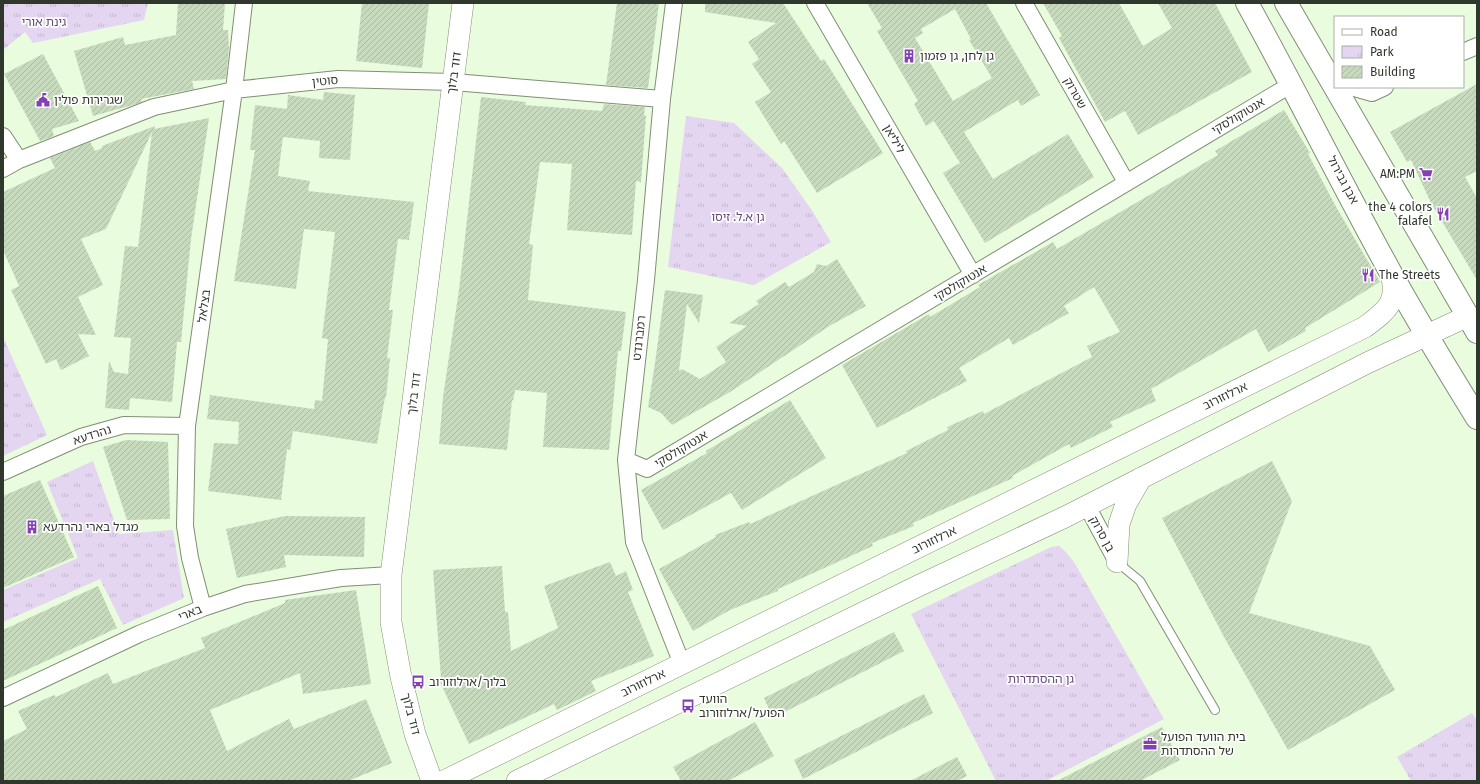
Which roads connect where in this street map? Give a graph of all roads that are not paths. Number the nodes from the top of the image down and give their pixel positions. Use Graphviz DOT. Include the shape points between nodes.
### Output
graph roads {
  1 [pos="244,3"];
  2 [pos="463,3"];
  3 [pos="674,3"];
  4 [pos="815,3"];
  5 [pos="1024,3"];
  6 [pos="1247,3"];
  7 [pos="1286,3"];
  8 [pos="1477,46"];
  9 [pos="1464,52"];
  10 [pos="1334,76"];
  11 [pos="453,82"];
  12 [pos="1292,84"];
  13 [pos="1341,88"];
  14 [pos="1354,88"];
  15 [pos="1383,88"];
  16 [pos="234,90"];
  17 [pos="662,99"];
  18 [pos="3,136"];
  19 [pos="20,160"];
  20 [pos="3,169"];
  21 [pos="1126,182"];
  22 [pos="1391,274"];
  23 [pos="973,275"];
  24 [pos="1472,324"];
  25 [pos="1426,336"];
  26 [pos="1477,418"];
  27 [pos="187,426"];
  28 [pos="626,460"];
  29 [pos="3,472"];
  30 [pos="1141,478"];
  31 [pos="1087,506"];
  32 [pos="1118,562"];
  33 [pos="391,575"];
  34 [pos="202,608"];
  35 [pos="682,664"];
  36 [pos="3,698"];
  37 [pos="1215,710"];
  38 [pos="432,781"];
  39 [pos="444,781"];
  40 [pos="517,781"];
  1 -- 16 [label="street, בצלאל"];
  2 -- 11 [label="street, דוד בלוך"];
  3 -- 17 [label="street, רמברנדט"];
  4 -- 23 [label="street, ליליאן"];
  5 -- 21 [label="street, שטרוק"];
  6 -- 12 [label="main road, אבן גבירול"];
  7 -- 10 [label="main road"];
  8 -- 9 [label="street"];
  11 -- 16 [label="street, סוטין" via="338,79"];
  11 -- 17 [label="street, סוטין"];
  11 -- 33 [label="street, דוד בלוך"];
  12 -- 21 [label="street, אנטוקולסקי"];
  12 -- 22 [label="main road, אבן גבירול"];
  13 -- 24 [label="main road"];
  14 -- 15 [label="street" via="1372,93"];
  16 -- 19 [label="street, סוטין" via="154,107"];
  16 -- 27 [label="street, בצלאל"];
  17 -- 28 [label="street, רמברנדט" via="646,280"];
  18 -- 19 [label="street"];
  19 -- 20 [label="street, סוטין"];
  21 -- 23 [label="street, אנטוקולסקי"];
  22 -- 25 [label="main road, אבן גבירול"];
  22 -- 35 [label="street, ארלוזורוב" via="1394,299 1389,307 1365,327"];
  23 -- 28 [label="street, אנטוקולסקי" via="647,469"];
  24 -- 25 [label="street"];
  25 -- 26 [label="main road, אבן גבירול"];
  25 -- 30 [label="street" via="1367,363"];
  27 -- 29 [label="street, נהרדעא" via="124,425 81,437"];
  27 -- 34 [label="street, בצלאל" via="185,526"];
  28 -- 35 [label="street, רמברנדט" via="634,542"];
  30 -- 31 [label="street"];
  30 -- 32 [label="street" via="1126,504 1119,524"];
  31 -- 32 [label="street, בן סרוק"];
  31 -- 40 [label="street"];
  32 -- 37 [label="lane" via="1140,580"];
  33 -- 34 [label="street, בארי" via="341,578 289,586 245,594"];
  33 -- 38 [label="street, דוד בלוך" via="391,622 400,671 415,734"];
  34 -- 36 [label="street, בארי" via="139,634"];
  35 -- 39 [label="street, ארלוזורוב"];
}
